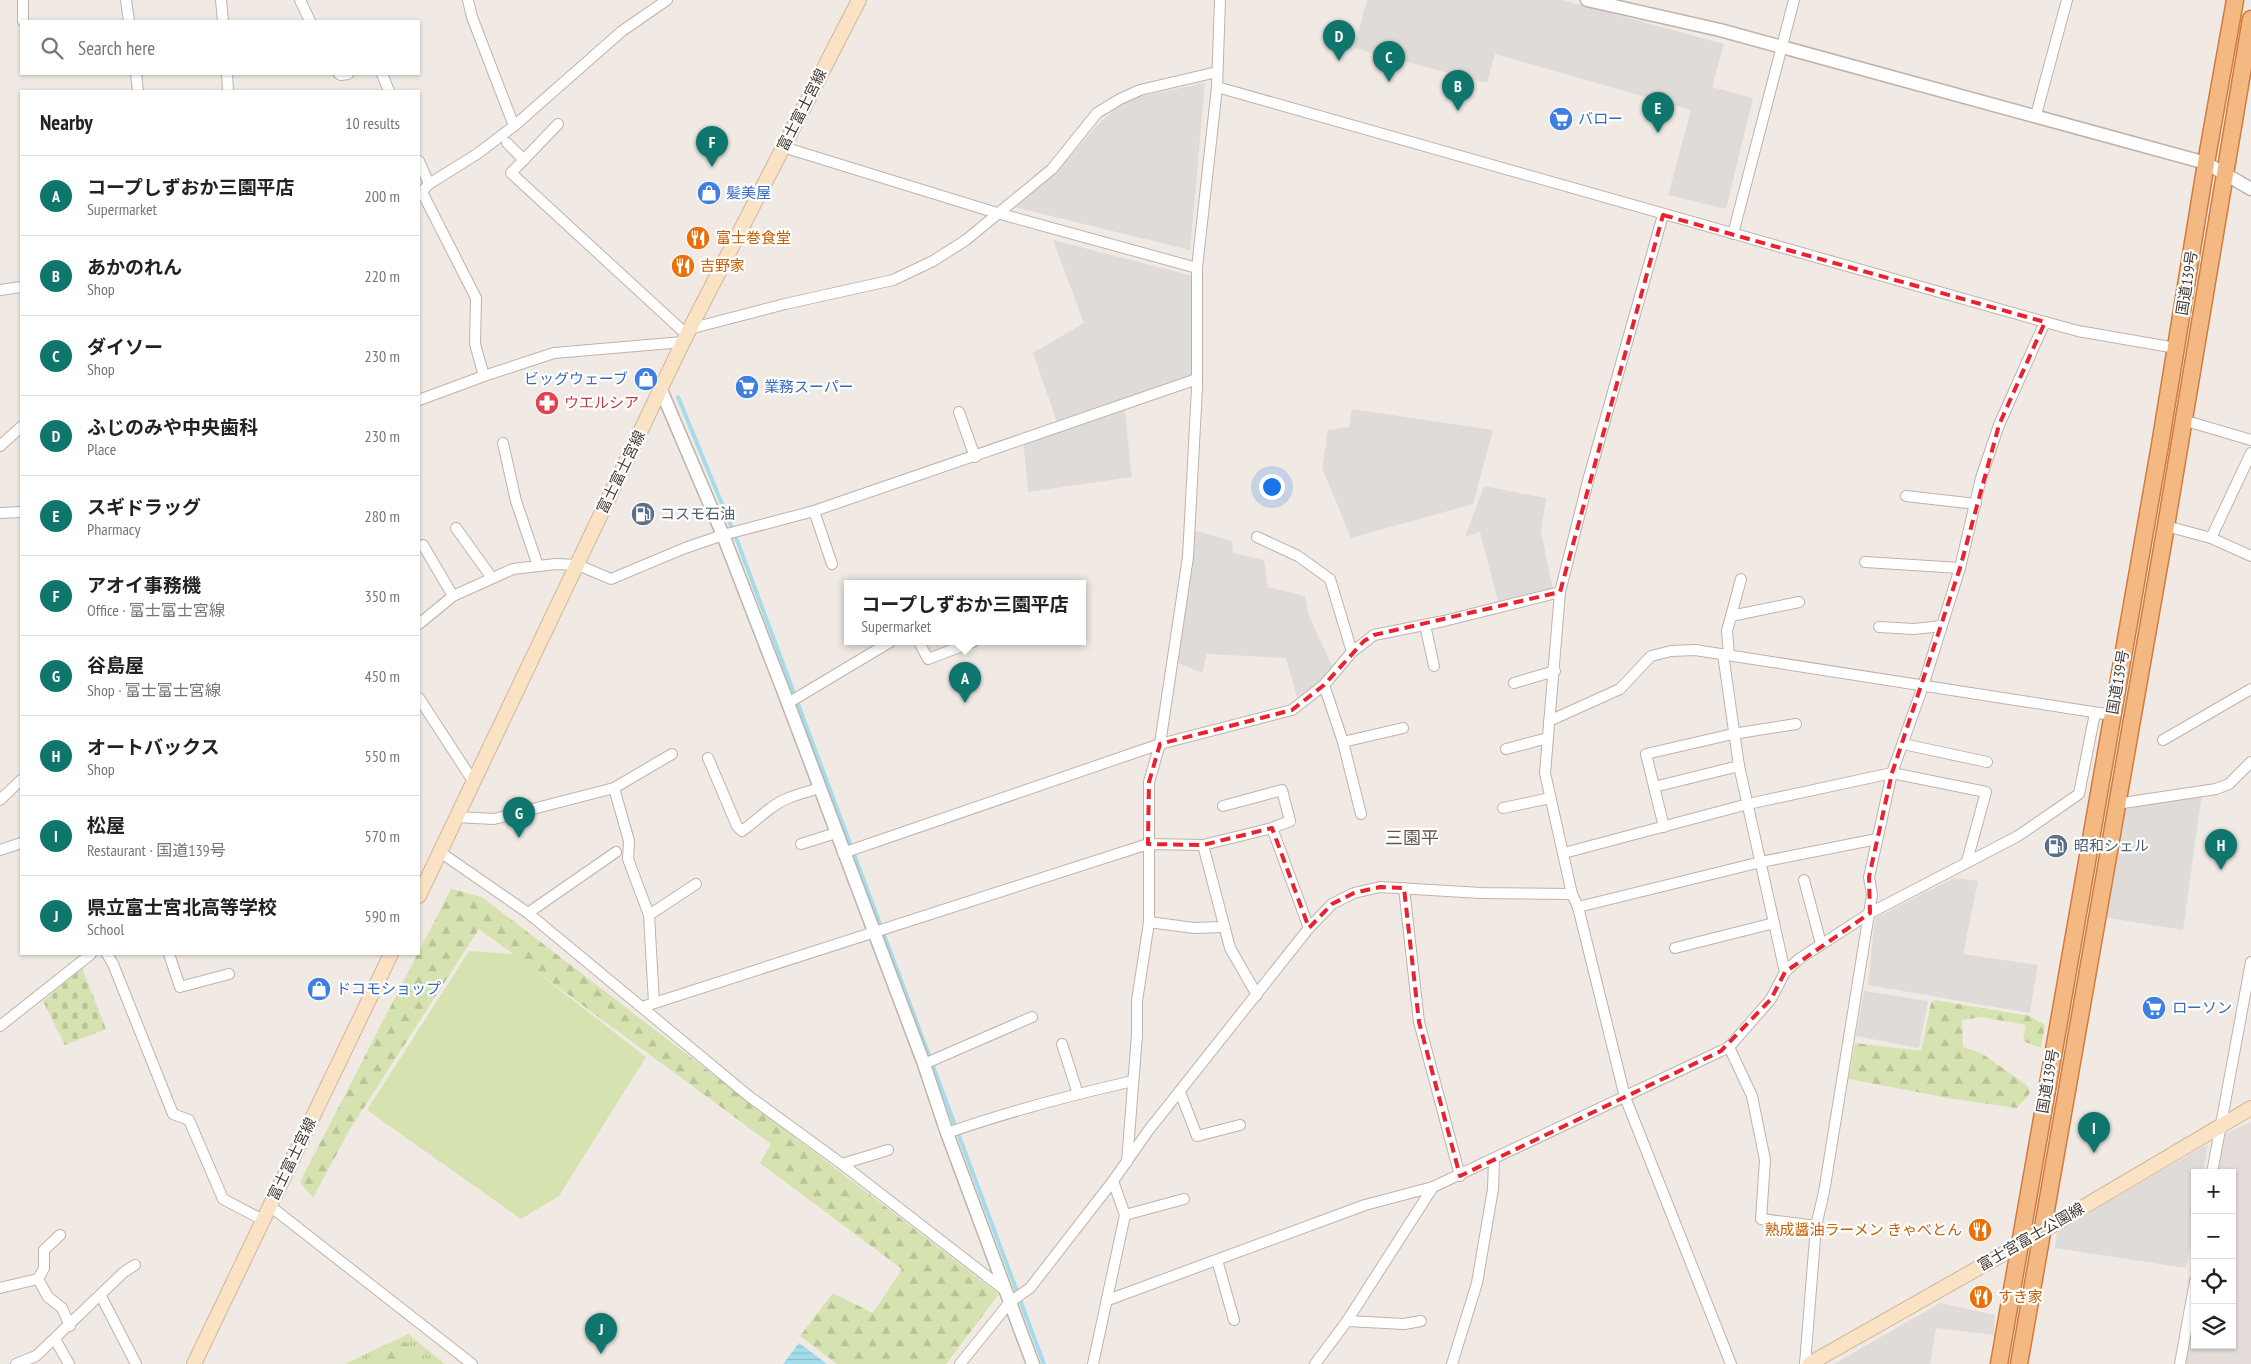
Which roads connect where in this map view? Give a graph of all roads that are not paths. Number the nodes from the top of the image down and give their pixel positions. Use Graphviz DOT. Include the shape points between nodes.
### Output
graph roads {
  1 [pos="23,0"];
  2 [pos="126,0"];
  3 [pos="221,0"];
  4 [pos="300,0"];
  5 [pos="468,0"];
  6 [pos="667,0"];
  7 [pos="859,0"];
  8 [pos="1220,0"];
  9 [pos="1587,0"];
  10 [pos="1794,0"];
  11 [pos="2067,0"];
  12 [pos="2235,0"];
  13 [pos="2251,19"];
  14 [pos="23,20"];
  15 [pos="129,20"];
  16 [pos="223,20"];
  17 [pos="310,20"];
  18 [pos="1781,48"];
  19 [pos="2247,68"];
  20 [pos="1216,72"];
  21 [pos="136,75"];
  22 [pos="227,75"];
  23 [pos="382,75"];
  24 [pos="1217,87"];
  25 [pos="138,90"];
  26 [pos="228,90"];
  27 [pos="389,90"];
  28 [pos="2036,115"];
  29 [pos="558,124"];
  30 [pos="514,126"];
  31 [pos="507,143"];
  32 [pos="783,147"];
  33 [pos="524,160"];
  34 [pos="2206,163"];
  35 [pos="420,167"];
  36 [pos="2224,173"];
  37 [pos="429,184"];
  38 [pos="2251,189"];
  39 [pos="420,194"];
  40 [pos="997,213"];
  41 [pos="1663,215"];
  42 [pos="1733,234"];
  43 [pos="1197,268"];
  44 [pos="20,287"];
  45 [pos="0,290"];
  46 [pos="2045,322"];
  47 [pos="686,335"];
  48 [pos="2176,348"];
  49 [pos="484,376"];
  50 [pos="1197,379"];
  51 [pos="661,390"];
  52 [pos="420,400"];
  53 [pos="959,412"];
  54 [pos="2183,420"];
  55 [pos="20,428"];
  56 [pos="2251,440"];
  57 [pos="503,443"];
  58 [pos="0,446"];
  59 [pos="2251,453"];
  60 [pos="975,457"];
  61 [pos="1906,496"];
  62 [pos="1976,504"];
  63 [pos="814,511"];
  64 [pos="20,512"];
  65 [pos="0,513"];
  66 [pos="2166,526"];
  67 [pos="456,528"];
  68 [pos="725,534"];
  69 [pos="1257,537"];
  70 [pos="2210,538"];
  71 [pos="423,545"];
  72 [pos="2251,556"];
  73 [pos="1865,562"];
  74 [pos="832,564"];
  75 [pos="578,565"];
  76 [pos="538,566"];
  77 [pos="1960,568"];
  78 [pos="492,578"];
  79 [pos="1741,579"];
  80 [pos="1560,592"];
  81 [pos="453,596"];
  82 [pos="1798,602"];
  83 [pos="1731,616"];
  84 [pos="420,623"];
  85 [pos="1425,625"];
  86 [pos="1942,626"];
  87 [pos="1879,627"];
  88 [pos="885,645"];
  89 [pos="921,645"];
  90 [pos="965,645"];
  91 [pos="1352,652"];
  92 [pos="1726,655"];
  93 [pos="1434,666"];
  94 [pos="1555,671"];
  95 [pos="1514,683"];
  96 [pos="1324,685"];
  97 [pos="1924,686"];
  98 [pos="2251,689"];
  99 [pos="420,700"];
  100 [pos="789,702"];
  101 [pos="2095,713"];
  102 [pos="2112,715"];
  103 [pos="1549,721"];
  104 [pos="1796,724"];
  105 [pos="1403,728"];
  106 [pos="1733,734"];
  107 [pos="1548,738"];
  108 [pos="2162,740"];
  109 [pos="1343,742"];
  110 [pos="1160,744"];
  111 [pos="1903,744"];
  112 [pos="1506,748"];
  113 [pos="672,754"];
  114 [pos="708,758"];
  115 [pos="1987,762"];
  116 [pos="2251,762"];
  117 [pos="1739,766"];
  118 [pos="1892,773"];
  119 [pos="20,781"];
  120 [pos="473,781"];
  121 [pos="1654,787"];
  122 [pos="614,788"];
  123 [pos="820,788"];
  124 [pos="1550,798"];
  125 [pos="0,800"];
  126 [pos="1748,804"];
  127 [pos="2116,804"];
  128 [pos="1223,806"];
  129 [pos="1503,808"];
  130 [pos="1361,814"];
  131 [pos="456,817"];
  132 [pos="1664,827"];
  133 [pos="1272,828"];
  134 [pos="836,833"];
  135 [pos="1877,839"];
  136 [pos="20,843"];
  137 [pos="801,844"];
  138 [pos="1148,844"];
  139 [pos="1203,845"];
  140 [pos="0,850"];
  141 [pos="440,852"];
  142 [pos="616,852"];
  143 [pos="845,852"];
  144 [pos="1564,853"];
  145 [pos="1967,861"];
  146 [pos="1761,862"];
  147 [pos="1804,880"];
  148 [pos="696,884"];
  149 [pos="1404,888"];
  150 [pos="420,894"];
  151 [pos="1572,894"];
  152 [pos="1578,907"];
  153 [pos="528,913"];
  154 [pos="1870,913"];
  155 [pos="649,915"];
  156 [pos="1149,922"];
  157 [pos="1774,923"];
  158 [pos="1223,927"];
  159 [pos="1309,928"];
  160 [pos="874,930"];
  161 [pos="1821,944"];
  162 [pos="1675,948"];
  163 [pos="89,955"];
  164 [pos="108,955"];
  165 [pos="168,955"];
  166 [pos="391,955"];
  167 [pos="2251,962"];
  168 [pos="1784,972"];
  169 [pos="229,974"];
  170 [pos="1257,995"];
  171 [pos="654,1003"];
  172 [pos="642,1006"];
  173 [pos="1032,1017"];
  174 [pos="1,1022"];
  175 [pos="1062,1044"];
  176 [pos="1729,1047"];
  177 [pos="924,1064"];
  178 [pos="1134,1081"];
  179 [pos="1180,1092"];
  180 [pos="1078,1094"];
  181 [pos="1625,1097"];
  182 [pos="2251,1108"];
  183 [pos="1240,1125"];
  184 [pos="2218,1128"];
  185 [pos="949,1133"];
  186 [pos="888,1150"];
  187 [pos="1494,1160"];
  188 [pos="1127,1162"];
  189 [pos="842,1164"];
  190 [pos="2213,1169"];
  191 [pos="1460,1176"];
  192 [pos="1113,1181"];
  193 [pos="1434,1187"];
  194 [pos="1184,1199"];
  195 [pos="270,1206"];
  196 [pos="1125,1215"];
  197 [pos="263,1220"];
  198 [pos="1816,1226"];
  199 [pos="2040,1232"];
  200 [pos="60,1235"];
  201 [pos="2019,1244"];
  202 [pos="1217,1260"];
  203 [pos="135,1265"];
  204 [pos="38,1279"];
  205 [pos="0,1288"];
  206 [pos="101,1296"];
  207 [pos="1010,1297"];
  208 [pos="1108,1300"];
  209 [pos="2191,1303"];
  210 [pos="1234,1320"];
  211 [pos="1347,1321"];
  212 [pos="1421,1321"];
  213 [pos="70,1326"];
  214 [pos="55,1339"];
  215 [pos="16,1364"];
  216 [pos="69,1364"];
  217 [pos="136,1364"];
  218 [pos="194,1364"];
  219 [pos="472,1364"];
  220 [pos="960,1364"];
  221 [pos="1033,1364"];
  222 [pos="1093,1364"];
  223 [pos="1315,1364"];
  224 [pos="1452,1364"];
  225 [pos="1731,1364"];
  226 [pos="1805,1364"];
  227 [pos="1809,1364"];
  228 [pos="1999,1364"];
  229 [pos="2018,1364"];
  230 [pos="2180,1364"];
  1 -- 14 [label="street"];
  2 -- 15 [label="street"];
  3 -- 16 [label="street"];
  4 -- 17 [label="street"];
  5 -- 30 [label="street"];
  6 -- 30 [label="street" via="622,31"];
  7 -- 32 [label="main road, 富士富士宮線"];
  8 -- 20 [label="street"];
  9 -- 18 [label="street" via="1720,30"];
  10 -- 18 [label="street"];
  11 -- 28 [label="street"];
  12 -- 34 [label="highway, 国道139号"];
  13 -- 19 [label="highway, 国道139号"];
  18 -- 28 [label="street"];
  18 -- 42 [label="street"];
  19 -- 36 [label="highway, 国道139号"];
  20 -- 24 [label="street"];
  20 -- 40 [label="street" via="1140,90 1097,113 1052,168"];
  21 -- 25 [label="street"];
  22 -- 26 [label="street"];
  23 -- 27 [label="street"];
  24 -- 41 [label="street"];
  24 -- 43 [label="street"];
  28 -- 34 [label="street"];
  29 -- 33 [label="street"];
  30 -- 37 [label="street"];
  31 -- 33 [label="street"];
  32 -- 40 [label="street"];
  32 -- 47 [label="main road, 富士富士宮線"];
  33 -- 47 [label="street" via="511,173"];
  34 -- 36 [label="street"];
  34 -- 48 [label="highway, 国道139号"];
  35 -- 37 [label="street"];
  36 -- 38 [label="street"];
  36 -- 54 [label="highway, 国道139号"];
  37 -- 39 [label="street"];
  39 -- 49 [label="street" via="476,298 475,344"];
  40 -- 43 [label="street"];
  40 -- 47 [label="street" via="966,240 933,261 893,280 785,304"];
  41 -- 42 [label="street"];
  41 -- 80 [label="street"];
  42 -- 46 [label="street"];
  43 -- 50 [label="street"];
  44 -- 45 [label="street"];
  46 -- 48 [label="street"];
  46 -- 62 [label="street" via="1999,425"];
  47 -- 49 [label="street" via="554,353"];
  47 -- 51 [label="main road, 富士富士宮線"];
  48 -- 102 [label="highway, 国道139号"];
  49 -- 52 [label="street"];
  50 -- 60 [label="street"];
  50 -- 110 [label="street" via="1188,556"];
  51 -- 68 [label="street"];
  51 -- 75 [label="main road, 富士富士宮線"];
  53 -- 60 [label="street"];
  54 -- 56 [label="street"];
  54 -- 66 [label="highway, 国道139号"];
  55 -- 58 [label="street"];
  57 -- 76 [label="street" via="516,501"];
  59 -- 70 [label="street"];
  60 -- 63 [label="street"];
  61 -- 62 [label="street"];
  62 -- 77 [label="street"];
  63 -- 68 [label="street"];
  63 -- 74 [label="street"];
  64 -- 65 [label="street"];
  66 -- 70 [label="street"];
  66 -- 127 [label="highway, 国道139号"];
  67 -- 78 [label="street"];
  68 -- 75 [label="street" via="611,579"];
  68 -- 100 [label="street"];
  69 -- 91 [label="street" via="1298,556 1330,579"];
  70 -- 72 [label="street"];
  71 -- 81 [label="street"];
  73 -- 77 [label="street"];
  75 -- 76 [label="street"];
  75 -- 120 [label="main road, 富士富士宮線"];
  76 -- 78 [label="street" via="513,569"];
  77 -- 86 [label="street"];
  78 -- 81 [label="street"];
  79 -- 83 [label="street"];
  80 -- 85 [label="street"];
  80 -- 94 [label="street"];
  81 -- 84 [label="street"];
  82 -- 83 [label="street"];
  83 -- 92 [label="street"];
  85 -- 91 [label="street" via="1374,635"];
  85 -- 93 [label="street"];
  86 -- 87 [label="street"];
  86 -- 97 [label="street"];
  88 -- 100 [label="street"];
  89 -- 90 [label="street" via="928,659"];
  91 -- 96 [label="street"];
  92 -- 97 [label="street"];
  92 -- 103 [label="street" via="1672,650 1651,656 1620,689"];
  92 -- 106 [label="street"];
  94 -- 95 [label="street"];
  94 -- 103 [label="street"];
  96 -- 109 [label="street"];
  96 -- 110 [label="street" via="1292,710"];
  97 -- 101 [label="street"];
  97 -- 111 [label="street"];
  98 -- 108 [label="street"];
  99 -- 120 [label="street"];
  100 -- 123 [label="street"];
  101 -- 102 [label="street"];
  101 -- 145 [label="street" via="2079,794 2018,836"];
  102 -- 201 [label="highway, 国道139号"];
  103 -- 107 [label="street"];
  104 -- 106 [label="street"];
  105 -- 109 [label="street"];
  106 -- 117 [label="street"];
  106 -- 121 [label="street" via="1646,754"];
  107 -- 112 [label="street"];
  107 -- 124 [label="street" via="1545,773"];
  109 -- 130 [label="street"];
  110 -- 138 [label="street" via="1149,782"];
  110 -- 143 [label="street"];
  111 -- 115 [label="street"];
  111 -- 118 [label="street"];
  113 -- 122 [label="street"];
  114 -- 123 [label="street" via="742,831 788,798"];
  116 -- 127 [label="street" via="2229,784 2216,789"];
  117 -- 121 [label="street"];
  117 -- 126 [label="street"];
  118 -- 126 [label="street"];
  118 -- 135 [label="street"];
  118 -- 145 [label="street" via="1986,792"];
  119 -- 125 [label="street"];
  120 -- 131 [label="main road, 富士富士宮線"];
  121 -- 132 [label="street"];
  122 -- 131 [label="street" via="494,819"];
  122 -- 155 [label="street" via="629,841 628,859"];
  123 -- 134 [label="street"];
  124 -- 129 [label="street"];
  124 -- 144 [label="street"];
  126 -- 132 [label="street"];
  126 -- 146 [label="street"];
  127 -- 199 [label="highway, 国道139号"];
  128 -- 133 [label="street" via="1282,790 1290,821"];
  131 -- 141 [label="main road, 富士富士宮線"];
  132 -- 144 [label="street"];
  133 -- 139 [label="street"];
  133 -- 159 [label="street"];
  134 -- 137 [label="street"];
  134 -- 143 [label="street"];
  135 -- 146 [label="street"];
  135 -- 154 [label="street" via="1869,877"];
  136 -- 140 [label="street"];
  138 -- 139 [label="street"];
  138 -- 156 [label="street"];
  138 -- 160 [label="street"];
  139 -- 158 [label="street"];
  141 -- 150 [label="main road, 富士富士宮線"];
  141 -- 153 [label="street"];
  142 -- 153 [label="street"];
  143 -- 160 [label="street"];
  144 -- 151 [label="street"];
  145 -- 154 [label="street"];
  146 -- 152 [label="street"];
  146 -- 157 [label="street"];
  147 -- 161 [label="street"];
  148 -- 155 [label="street"];
  149 -- 151 [label="street"];
  149 -- 159 [label="street" via="1380,887 1354,893 1332,904"];
  149 -- 191 [label="street" via="1419,1022"];
  151 -- 152 [label="street"];
  152 -- 181 [label="street"];
  153 -- 172 [label="street"];
  154 -- 161 [label="street"];
  154 -- 198 [label="street"];
  155 -- 171 [label="street"];
  156 -- 158 [label="street" via="1194,928"];
  156 -- 178 [label="street" via="1137,1002"];
  157 -- 162 [label="street"];
  157 -- 168 [label="street"];
  158 -- 170 [label="street" via="1230,948"];
  159 -- 170 [label="street"];
  160 -- 171 [label="street"];
  160 -- 177 [label="street"];
  161 -- 168 [label="street"];
  163 -- 174 [label="street"];
  164 -- 197 [label="street" via="174,1114 189,1120 223,1199"];
  165 -- 169 [label="street" via="180,987"];
  166 -- 195 [label="main road, 富士富士宮線"];
  167 -- 184 [label="street"];
  168 -- 176 [label="street" via="1770,998"];
  170 -- 179 [label="street"];
  171 -- 172 [label="street"];
  172 -- 189 [label="street" via="750,1097"];
  173 -- 177 [label="street"];
  175 -- 180 [label="street"];
  176 -- 181 [label="street"];
  176 -- 198 [label="street" via="1752,1096 1763,1150 1761,1219"];
  177 -- 185 [label="street"];
  178 -- 180 [label="street"];
  178 -- 188 [label="street"];
  179 -- 183 [label="street" via="1197,1136"];
  179 -- 188 [label="street"];
  180 -- 185 [label="street"];
  181 -- 187 [label="street"];
  181 -- 225 [label="street"];
  182 -- 184 [label="main road, 富士宮富士公園線"];
  184 -- 190 [label="street"];
  184 -- 199 [label="main road, 富士宮富士公園線"];
  185 -- 207 [label="street"];
  186 -- 189 [label="street"];
  187 -- 191 [label="street"];
  187 -- 224 [label="street" via="1493,1189 1479,1276"];
  188 -- 192 [label="street"];
  189 -- 207 [label="street"];
  191 -- 193 [label="street"];
  192 -- 196 [label="street"];
  192 -- 207 [label="street" via="1030,1288"];
  193 -- 202 [label="street" via="1365,1205"];
  193 -- 211 [label="street"];
  194 -- 196 [label="street"];
  195 -- 197 [label="main road, 富士富士宮線"];
  195 -- 219 [label="street"];
  196 -- 208 [label="street"];
  197 -- 218 [label="main road, 富士富士宮線"];
  198 -- 226 [label="street"];
  199 -- 201 [label="main road, 富士宮富士公園線"];
  199 -- 229 [label="highway, 国道139号"];
  200 -- 204 [label="street" via="44,1250 44,1268"];
  201 -- 227 [label="main road, 富士宮富士公園線"];
  201 -- 228 [label="highway, 国道139号"];
  202 -- 208 [label="street"];
  202 -- 210 [label="street"];
  203 -- 206 [label="street"];
  204 -- 205 [label="street"];
  204 -- 213 [label="street" via="48,1297 62,1308"];
  206 -- 213 [label="street"];
  206 -- 217 [label="street"];
  207 -- 220 [label="street"];
  207 -- 221 [label="street"];
  208 -- 222 [label="street"];
  209 -- 230 [label="street"];
  211 -- 212 [label="street" via="1404,1324"];
  211 -- 223 [label="street"];
  213 -- 214 [label="street"];
  214 -- 215 [label="street" via="36,1356"];
  214 -- 216 [label="street"];
}
